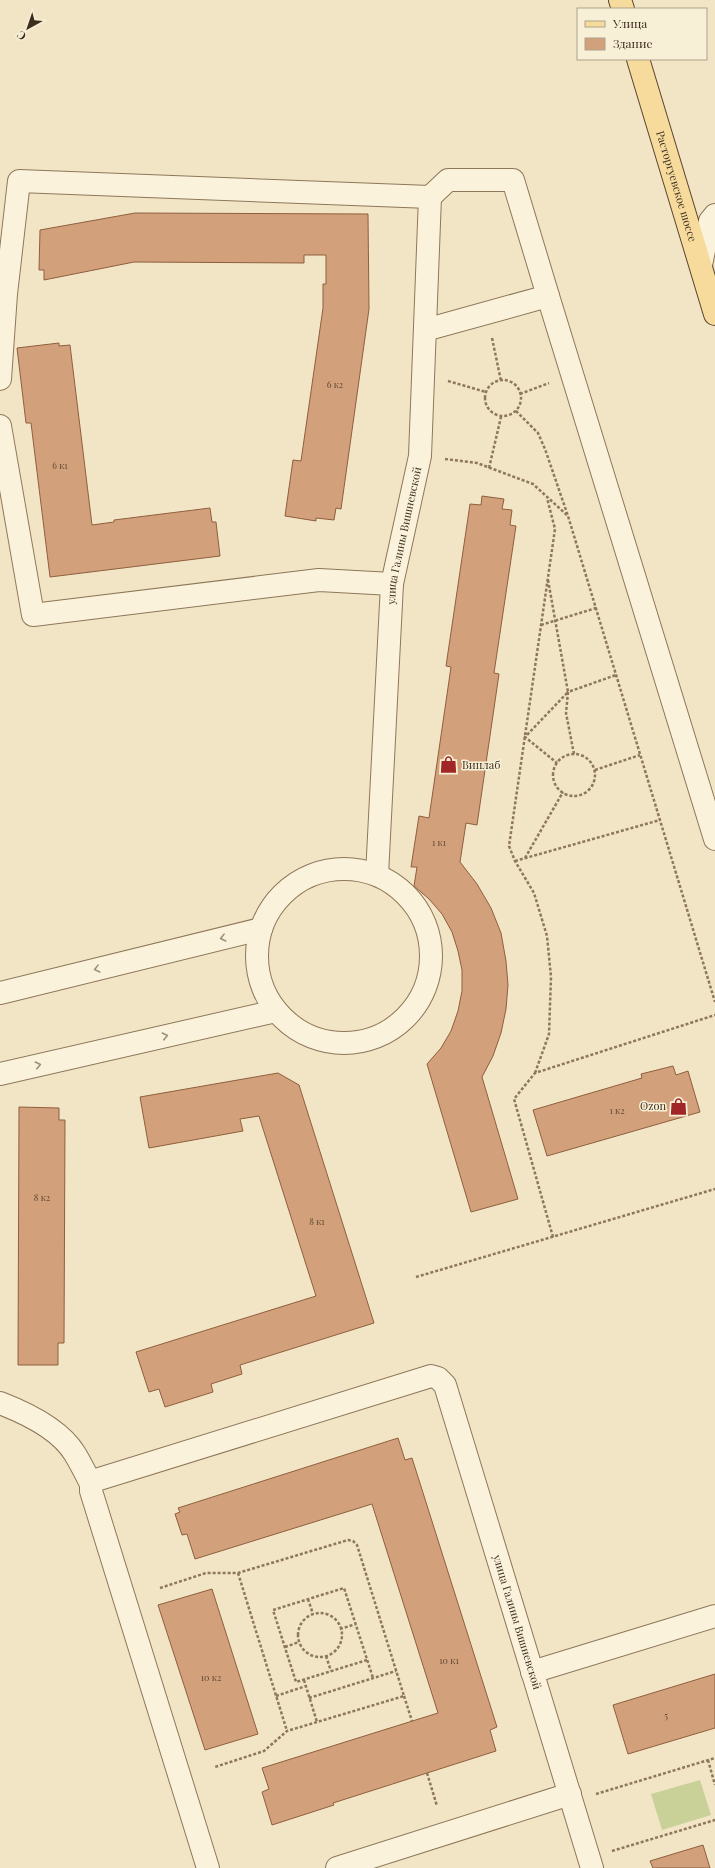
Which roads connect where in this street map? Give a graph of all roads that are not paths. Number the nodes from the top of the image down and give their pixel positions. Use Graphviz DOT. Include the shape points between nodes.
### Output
graph roads {
  1 [pos="638,60"];
  2 [pos="430,197"];
  3 [pos="715,215"];
  4 [pos="701,265"];
  5 [pos="548,296"];
  6 [pos="715,314"];
  7 [pos="425,330"];
  8 [pos="0,379"];
  9 [pos="0,426"];
  10 [pos="392,584"];
  11 [pos="715,839"];
  12 [pos="377,875"];
  13 [pos="261,929"];
  14 [pos="0,993"];
  15 [pos="276,1011"];
  16 [pos="0,1074"];
  17 [pos="0,1403"];
  18 [pos="91,1484"];
  19 [pos="715,1616"];
  20 [pos="532,1672"];
  21 [pos="570,1794"];
  22 [pos="208,1868"];
  23 [pos="338,1868"];
  24 [pos="592,1868"];
  1 -- 4 [label="main road, Расторгуевское шоссе"];
  2 -- 5 [label="street" via="448,180 513,180"];
  2 -- 7 [label="street, улица Галины Вишневской"];
  2 -- 8 [label="street" via="20,181 6,294"];
  3 -- 4 [label="street" via="710,221"];
  4 -- 6 [label="main road, Расторгуевское шоссе"];
  5 -- 7 [label="street"];
  5 -- 11 [label="street"];
  7 -- 10 [label="street, улица Галины Вишневской" via="420,456"];
  9 -- 10 [label="street" via="33,615 320,580"];
  10 -- 12 [label="street, улица Галины Вишневской"];
  12 -- 13 [label="street" via="349,868 321,871 295,883 274,903"];
  12 -- 15 [label="street" via="402,889 420,911 430,938 431,967 423,995 406,1018 382,1035 354,1043 325,1041 298,1030"];
  13 -- 14 [label="street, one-way"];
  13 -- 15 [label="street" via="257,957 259,971 262,985"];
  16 -- 15 [label="street, one-way"];
  17 -- 18 [label="street" via="50,1427 75,1453"];
  18 -- 20 [label="street, улица Галины Вишневской" via="96,1480 431,1376 438,1378 445,1385"];
  18 -- 22 [label="street" via="91,1491"];
  19 -- 20 [label="street"];
  20 -- 21 [label="street, улица Галины Вишневской"];
  21 -- 23 [label="street"];
  21 -- 24 [label="street, улица Галины Вишневской"];
}
